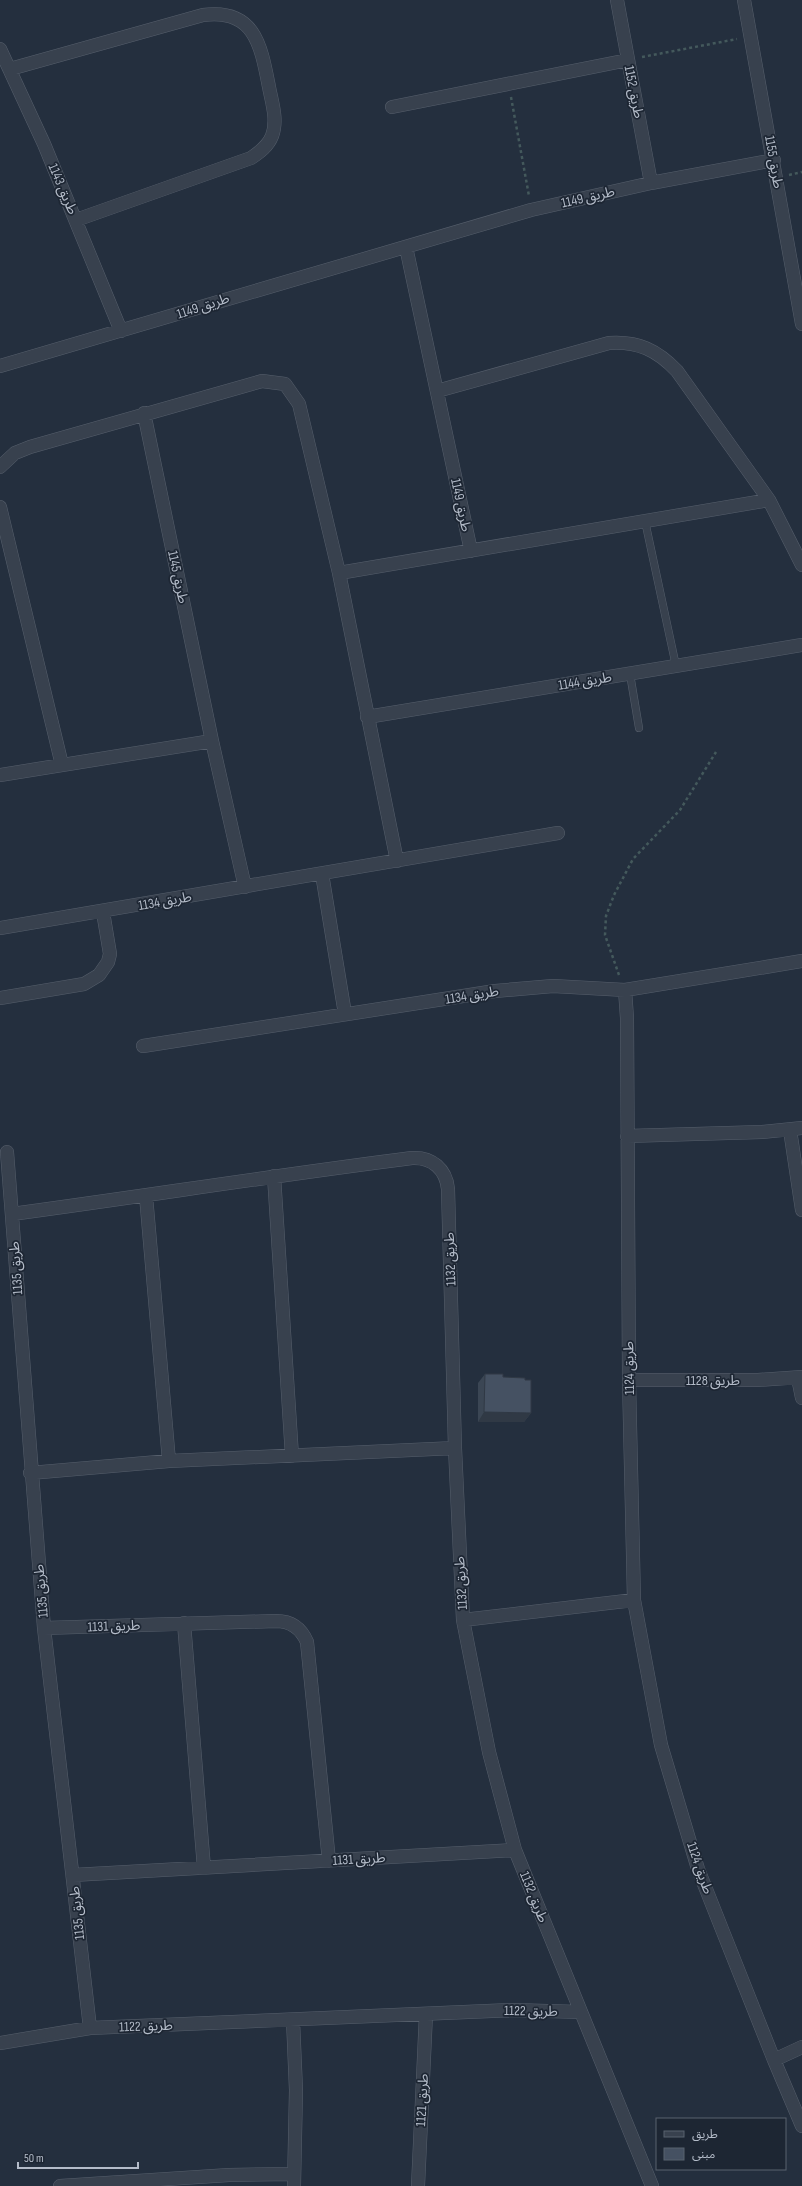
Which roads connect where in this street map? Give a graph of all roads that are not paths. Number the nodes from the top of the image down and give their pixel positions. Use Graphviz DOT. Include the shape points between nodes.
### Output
graph roads {
  1 [pos="617,0"];
  2 [pos="744,0"];
  3 [pos="0,49"];
  4 [pos="628,60"];
  5 [pos="10,69"];
  6 [pos="392,107"];
  7 [pos="774,160"];
  8 [pos="651,183"];
  9 [pos="76,220"];
  10 [pos="406,248"];
  11 [pos="802,324"];
  12 [pos="121,331"];
  13 [pos="0,366"];
  14 [pos="437,391"];
  15 [pos="144,413"];
  16 [pos="0,466"];
  17 [pos="769,500"];
  18 [pos="0,507"];
  19 [pos="645,521"];
  20 [pos="471,551"];
  21 [pos="802,565"];
  22 [pos="339,573"];
  23 [pos="802,645"];
  24 [pos="676,666"];
  25 [pos="630,674"];
  26 [pos="367,716"];
  27 [pos="640,728"];
  28 [pos="212,741"];
  29 [pos="62,765"];
  30 [pos="0,775"];
  31 [pos="558,833"];
  32 [pos="397,861"];
  33 [pos="322,874"];
  34 [pos="244,888"];
  35 [pos="103,912"];
  36 [pos="0,928"];
  37 [pos="802,961"];
  38 [pos="624,990"];
  39 [pos="0,998"];
  40 [pos="345,1014"];
  41 [pos="143,1046"];
  42 [pos="796,1129"];
  43 [pos="627,1136"];
  44 [pos="7,1152"];
  45 [pos="274,1176"];
  46 [pos="146,1196"];
  47 [pos="802,1210"];
  48 [pos="12,1214"];
  49 [pos="800,1378"];
  50 [pos="628,1380"];
  51 [pos="802,1398"];
  52 [pos="455,1448"];
  53 [pos="292,1456"];
  54 [pos="169,1461"];
  55 [pos="30,1472"];
  56 [pos="634,1600"];
  57 [pos="463,1620"];
  58 [pos="184,1623"];
  59 [pos="44,1628"];
  60 [pos="515,1850"];
  61 [pos="329,1861"];
  62 [pos="204,1868"];
  63 [pos="73,1875"];
  64 [pos="582,2012"];
  65 [pos="426,2014"];
  66 [pos="292,2020"];
  67 [pos="90,2028"];
  68 [pos="0,2043"];
  69 [pos="802,2047"];
  70 [pos="774,2060"];
  71 [pos="802,2126"];
  72 [pos="294,2180"];
  73 [pos="60,2186"];
  74 [pos="418,2186"];
  75 [pos="652,2186"];
  1 -- 4 [label="street, طريق 1152"];
  2 -- 7 [label="street, طريق 1155"];
  3 -- 5 [label="street, طريق 1143"];
  4 -- 6 [label="street"];
  4 -- 8 [label="street, طريق 1152"];
  5 -- 9 [label="street, طريق 1143"];
  5 -- 9 [label="street" via="215,13 240,20 250,28 262,49 274,116 272,136 260,152 251,158"];
  7 -- 8 [label="street, طريق 1149"];
  7 -- 11 [label="street, طريق 1155"];
  8 -- 10 [label="street, طريق 1149" via="531,210"];
  9 -- 12 [label="street, طريق 1143"];
  10 -- 12 [label="street, طريق 1149"];
  10 -- 14 [label="street, طريق 1149"];
  12 -- 13 [label="street, طريق 1149"];
  14 -- 17 [label="street" via="609,343 640,344 654,350 677,371"];
  14 -- 20 [label="street, طريق 1149"];
  15 -- 16 [label="street" via="30,447 15,453"];
  15 -- 22 [label="street" via="262,381 285,384 299,404"];
  15 -- 28 [label="street, طريق 1145"];
  17 -- 19 [label="street"];
  17 -- 21 [label="street"];
  18 -- 29 [label="street"];
  19 -- 20 [label="street"];
  19 -- 24 [label="lane"];
  20 -- 22 [label="street"];
  22 -- 26 [label="street"];
  23 -- 24 [label="street, طريق 1144"];
  24 -- 25 [label="street, طريق 1144"];
  25 -- 26 [label="street, طريق 1144"];
  25 -- 27 [label="lane"];
  26 -- 32 [label="street"];
  28 -- 29 [label="street"];
  28 -- 34 [label="street, طريق 1145"];
  29 -- 30 [label="street"];
  31 -- 32 [label="street, طريق 1134"];
  32 -- 33 [label="street, طريق 1134"];
  33 -- 34 [label="street, طريق 1134"];
  33 -- 40 [label="street"];
  34 -- 35 [label="street, طريق 1134"];
  35 -- 36 [label="street, طريق 1134"];
  35 -- 39 [label="street" via="110,954 99,975 84,984"];
  37 -- 38 [label="street, طريق 1134"];
  38 -- 40 [label="street, طريق 1134" via="553,986 524,988"];
  38 -- 43 [label="street, طريق 1124" via="627,1018"];
  40 -- 41 [label="street, طريق 1134"];
  42 -- 43 [label="street"];
  42 -- 47 [label="street"];
  43 -- 50 [label="street, طريق 1124"];
  44 -- 48 [label="street, طريق 1135"];
  45 -- 46 [label="street, طريق 1132"];
  45 -- 52 [label="street, طريق 1132" via="412,1158 432,1162 441,1169 447,1181"];
  45 -- 53 [label="street"];
  46 -- 48 [label="street, طريق 1132"];
  46 -- 54 [label="street"];
  48 -- 55 [label="street, طريق 1135"];
  49 -- 50 [label="street, طريق 1128"];
  49 -- 51 [label="street, طريق 1128"];
  50 -- 56 [label="street, طريق 1124"];
  52 -- 53 [label="street"];
  52 -- 57 [label="street, طريق 1132"];
  53 -- 54 [label="street"];
  54 -- 55 [label="street"];
  55 -- 59 [label="street, طريق 1135"];
  56 -- 57 [label="street"];
  56 -- 70 [label="street, طريق 1124" via="661,1745 698,1869"];
  57 -- 60 [label="street, طريق 1132" via="489,1752"];
  58 -- 59 [label="street, طريق 1131"];
  58 -- 61 [label="street, طريق 1131" via="282,1621 294,1625 304,1635 307,1642"];
  58 -- 62 [label="street"];
  59 -- 63 [label="street, طريق 1135"];
  60 -- 61 [label="street, طريق 1131"];
  60 -- 64 [label="street, طريق 1132"];
  61 -- 62 [label="street, طريق 1131"];
  62 -- 63 [label="street, طريق 1131"];
  63 -- 67 [label="street, طريق 1135"];
  64 -- 65 [label="street, طريق 1122" via="513,2010"];
  64 -- 75 [label="street"];
  65 -- 66 [label="street, طريق 1122"];
  65 -- 74 [label="street, طريق 1121"];
  66 -- 67 [label="street, طريق 1122"];
  66 -- 72 [label="street" via="296,2090"];
  67 -- 68 [label="street, طريق 1122"];
  69 -- 70 [label="street"];
  70 -- 71 [label="street, طريق 1124"];
  72 -- 73 [label="street" via="229,2174"];
}
